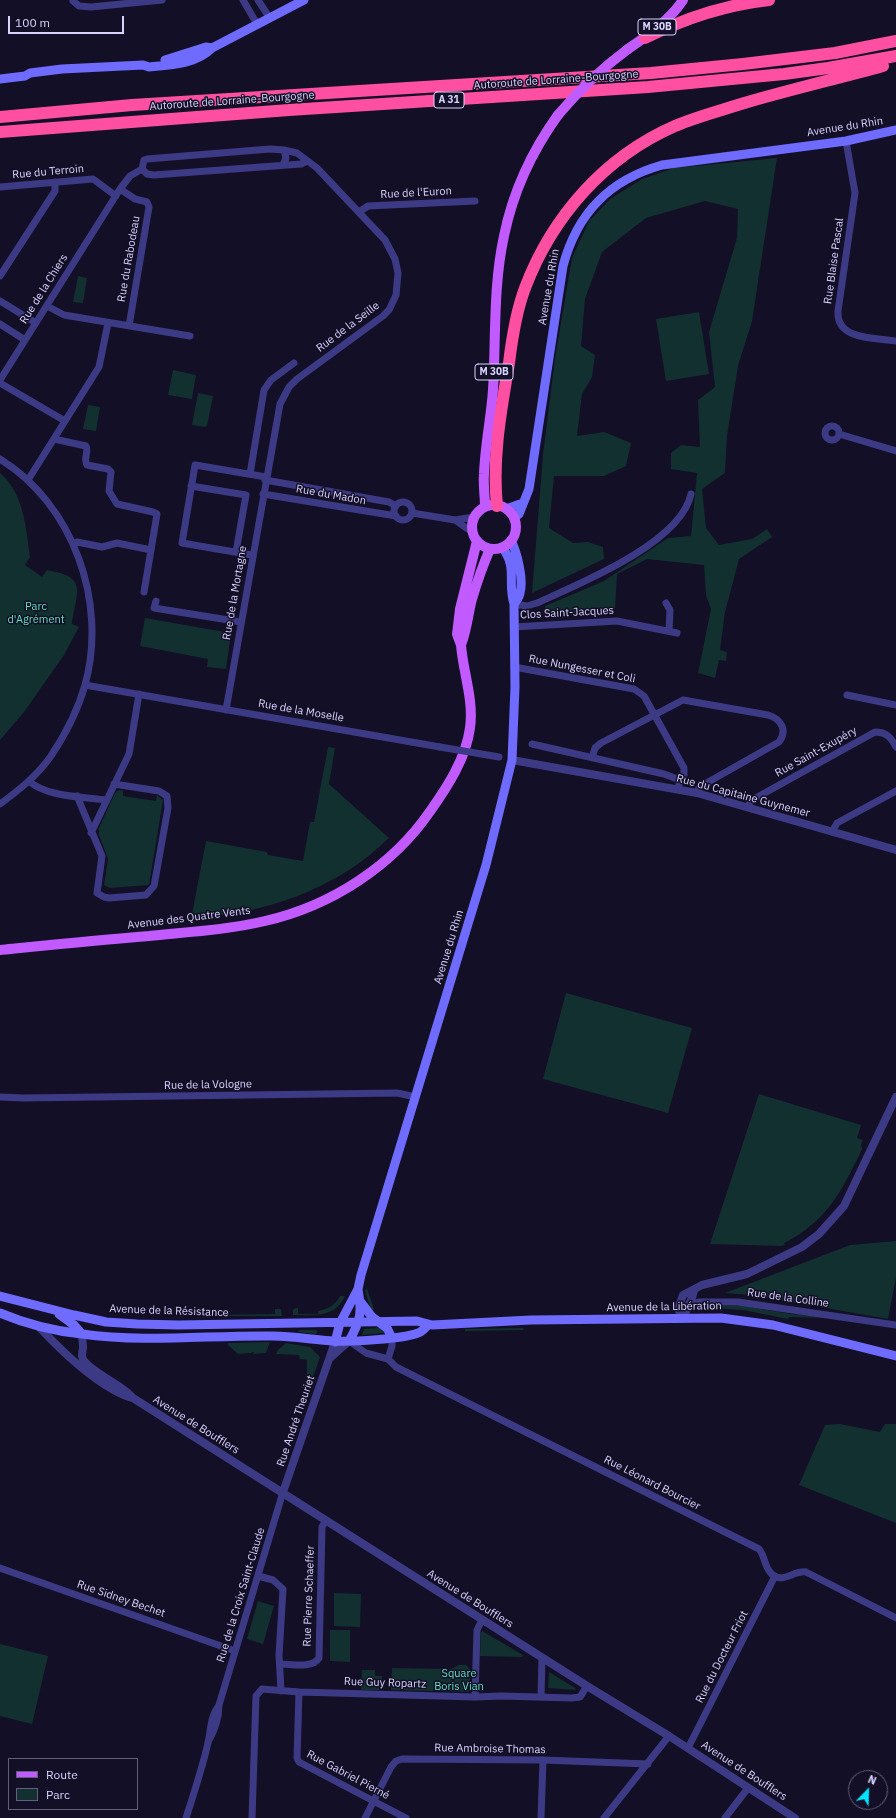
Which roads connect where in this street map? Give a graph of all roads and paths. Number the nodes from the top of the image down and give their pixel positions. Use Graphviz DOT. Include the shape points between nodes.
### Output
graph roads {
  1 [pos="73,0"];
  2 [pos="162,0"];
  3 [pos="243,0"];
  4 [pos="258,0"];
  5 [pos="304,0"];
  6 [pos="683,0"];
  7 [pos="769,0"];
  8 [pos="270,17"];
  9 [pos="257,24"];
  10 [pos="645,38"];
  11 [pos="896,41"];
  12 [pos="896,56"];
  13 [pos="896,62"];
  14 [pos="30,73"];
  15 [pos="0,74"];
  16 [pos="0,79"];
  17 [pos="0,117"];
  18 [pos="896,130"];
  19 [pos="0,132"];
  20 [pos="846,141"];
  21 [pos="284,150"];
  22 [pos="307,161"];
  23 [pos="283,165"];
  24 [pos="142,169"];
  25 [pos="55,182"];
  26 [pos="0,187"];
  27 [pos="118,193"];
  28 [pos="475,201"];
  29 [pos="107,210"];
  30 [pos="359,212"];
  31 [pos="0,276"];
  32 [pos="0,301"];
  33 [pos="47,306"];
  34 [pos="36,323"];
  35 [pos="108,323"];
  36 [pos="0,324"];
  37 [pos="128,326"];
  38 [pos="190,336"];
  39 [pos="25,340"];
  40 [pos="896,342"];
  41 [pos="294,362"];
  42 [pos="0,381"];
  43 [pos="65,421"];
  44 [pos="839,434"];
  45 [pos="54,439"];
  46 [pos="896,451"];
  47 [pos="0,459"];
  48 [pos="250,474"];
  49 [pos="266,478"];
  50 [pos="28,480"];
  51 [pos="191,486"];
  52 [pos="263,494"];
  53 [pos="691,494"];
  54 [pos="523,503"];
  55 [pos="396,506"];
  56 [pos="496,507"];
  57 [pos="412,513"];
  58 [pos="396,516"];
  59 [pos="474,517"];
  60 [pos="514,518"];
  61 [pos="455,520"];
  62 [pos="472,532"];
  63 [pos="511,540"];
  64 [pos="477,541"];
  65 [pos="73,544"];
  66 [pos="502,547"];
  67 [pos="490,548"];
  68 [pos="151,550"];
  69 [pos="236,552"];
  70 [pos="252,555"];
  71 [pos="144,592"];
  72 [pos="156,601"];
  73 [pos="666,603"];
  74 [pos="514,604"];
  75 [pos="241,622"];
  76 [pos="514,627"];
  77 [pos="669,631"];
  78 [pos="677,633"];
  79 [pos="461,645"];
  80 [pos="514,667"];
  81 [pos="85,685"];
  82 [pos="139,694"];
  83 [pos="847,695"];
  84 [pos="896,705"];
  85 [pos="226,710"];
  86 [pos="654,714"];
  87 [pos="532,744"];
  88 [pos="896,747"];
  89 [pos="592,758"];
  90 [pos="512,760"];
  91 [pos="29,780"];
  92 [pos="680,780"];
  93 [pos="114,784"];
  94 [pos="678,789"];
  95 [pos="896,791"];
  96 [pos="697,793"];
  97 [pos="77,796"];
  98 [pos="107,800"];
  99 [pos="0,804"];
  100 [pos="748,808"];
  101 [pos="832,832"];
  102 [pos="91,833"];
  103 [pos="896,850"];
  104 [pos="0,950"];
  105 [pos="0,1097"];
  106 [pos="416,1097"];
  107 [pos="896,1097"];
  108 [pos="358,1289"];
  109 [pos="694,1290"];
  110 [pos="0,1296"];
  111 [pos="360,1301"];
  112 [pos="689,1304"];
  113 [pos="678,1309"];
  114 [pos="55,1311"];
  115 [pos="0,1313"];
  116 [pos="683,1318"];
  117 [pos="106,1322"];
  118 [pos="379,1322"];
  119 [pos="340,1323"];
  120 [pos="359,1323"];
  121 [pos="428,1325"];
  122 [pos="896,1325"];
  123 [pos="38,1326"];
  124 [pos="82,1334"];
  125 [pos="95,1336"];
  126 [pos="392,1338"];
  127 [pos="349,1341"];
  128 [pos="335,1342"];
  129 [pos="83,1348"];
  130 [pos="896,1356"];
  131 [pos="329,1359"];
  132 [pos="388,1359"];
  133 [pos="133,1398"];
  134 [pos="283,1492"];
  135 [pos="326,1520"];
  136 [pos="0,1568"];
  137 [pos="258,1576"];
  138 [pos="775,1576"];
  139 [pos="896,1618"];
  140 [pos="482,1620"];
  141 [pos="236,1651"];
  142 [pos="542,1658"];
  143 [pos="281,1664"];
  144 [pos="587,1686"];
  145 [pos="281,1691"];
  146 [pos="299,1692"];
  147 [pos="474,1697"];
  148 [pos="542,1697"];
  149 [pos="669,1736"];
  150 [pos="688,1748"];
  151 [pos="543,1760"];
  152 [pos="648,1764"];
  153 [pos="748,1788"];
  154 [pos="374,1801"];
  155 [pos="186,1818"];
  156 [pos="252,1818"];
  157 [pos="365,1818"];
  158 [pos="406,1818"];
  159 [pos="541,1818"];
  160 [pos="604,1818"];
  161 [pos="725,1818"];
  162 [pos="795,1818"];
  1 -- 2 [label="street" via="80,6 91,7"];
  3 -- 9 [label="street"];
  4 -- 8 [label="street"];
  5 -- 8 [label="main road"];
  6 -- 10 [label="main road, M 30B" via="674,12"];
  7 -- 10 [label="highway" via="705,12"];
  8 -- 9 [label="main road"];
  9 -- 14 [label="main road" via="212,48 206,47 175,58 147,62 143,65"];
  10 -- 56 [label="main road, M 30B, bridge" via="602,68 558,115 539,144 514,200 504,236 498,277 491,412 484,474"];
  11 -- 17 [label="highway, Autoroute de Lorraine-Bourgogne / A 31" via="827,54 659,72 132,105"];
  12 -- 19 [label="highway, Autoroute de Lorraine-Bourgogne / A 31" via="784,74 648,87"];
  13 -- 56 [label="highway" via="696,117 656,135 614,162 580,195 545,244 524,289 511,346 496,460"];
  14 -- 15 [label="main road" via="24,71"];
  14 -- 16 [label="main road"];
  18 -- 20 [label="main road, Avenue du Rhin"];
  20 -- 40 [label="street, Rue Blaise Pascal" via="855,193 838,311 839,322 843,329 850,333"];
  20 -- 54 [label="main road, Avenue du Rhin" via="662,165 633,176 594,204 574,233 563,266 529,489"];
  21 -- 22 [label="street, Rue de la Seille" via="301,155"];
  21 -- 23 [label="street" via="286,158"];
  21 -- 24 [label="street, Rue de la Seille" via="147,159 143,161"];
  22 -- 23 [label="street"];
  22 -- 30 [label="street, Rue de la Seille" via="317,168"];
  23 -- 24 [label="street" via="154,175 147,174"];
  24 -- 27 [label="street, Rue de la Seille" via="130,176"];
  25 -- 26 [label="street, Rue du Terroin"];
  25 -- 27 [label="street, Rue du Terroin" via="94,179"];
  25 -- 31 [label="street" via="55,191"];
  27 -- 29 [label="street, Rue de la Seille"];
  27 -- 37 [label="street, Rue du Rabodeau" via="147,202 149,207"];
  28 -- 30 [label="street, Rue de l'Euron" via="368,206"];
  29 -- 33 [label="street, Rue de la Chiers"];
  30 -- 49 [label="street, Rue de la Seille" via="385,240 393,254 398,278 396,295 383,316 289,387 278,409"];
  32 -- 34 [label="street"];
  33 -- 34 [label="street, Rue de la Chiers"];
  33 -- 35 [label="street" via="64,315"];
  34 -- 39 [label="street, Rue de la Chiers"];
  35 -- 37 [label="street"];
  35 -- 43 [label="street" via="101,363"];
  36 -- 39 [label="street"];
  37 -- 38 [label="street"];
  39 -- 42 [label="street, Rue de la Chiers"];
  41 -- 48 [label="street" via="271,380 264,390"];
  42 -- 43 [label="street"];
  43 -- 45 [label="street"];
  44 -- 46 [label="street"];
  45 -- 50 [label="street"];
  45 -- 68 [label="street" via="88,448 85,462 87,465 108,469 111,472 109,491 117,504 156,512"];
  47 -- 50 [label="street"];
  48 -- 49 [label="street, Rue du Madon"];
  48 -- 51 [label="street, Rue du Madon" via="195,465"];
  49 -- 52 [label="street, Rue de la Mortagne"];
  49 -- 55 [label="street, Rue du Madon" via="389,502"];
  50 -- 65 [label="street" via="49,503"];
  51 -- 69 [label="street" via="182,543"];
  51 -- 69 [label="street" via="246,495"];
  52 -- 58 [label="street, Rue du Madon"];
  52 -- 70 [label="street, Rue de la Mortagne"];
  53 -- 74 [label="street" via="678,518 662,535 634,555 599,576 538,603 527,606"];
  54 -- 56 [label="main road"];
  54 -- 60 [label="main road, Avenue du Rhin" via="519,514"];
  55 -- 57 [label="street" via="407,503"];
  55 -- 58 [label="street"];
  56 -- 59 [label="main road" via="481,509"];
  56 -- 60 [label="main road"];
  57 -- 58 [label="street" via="410,518 405,520"];
  57 -- 61 [label="street"];
  59 -- 61 [label="street"];
  59 -- 62 [label="main road"];
  60 -- 63 [label="main road" via="515,530"];
  61 -- 62 [label="street"];
  62 -- 64 [label="main road"];
  63 -- 66 [label="main road"];
  63 -- 74 [label="main road, Avenue du Rhin" via="518,558 521,584 520,593"];
  64 -- 67 [label="main road"];
  64 -- 79 [label="main road, Avenue des Quatre Vents" via="460,609 457,634"];
  65 -- 68 [label="street" via="77,542 102,547 116,543"];
  65 -- 81 [label="street" via="86,580 91,611 91,648"];
  66 -- 67 [label="main road"];
  66 -- 74 [label="main road, Avenue du Rhin" via="512,566 511,592"];
  67 -- 79 [label="main road, Avenue des Quatre Vents" via="480,571"];
  68 -- 71 [label="street"];
  69 -- 70 [label="street"];
  70 -- 75 [label="street, Rue de la Mortagne"];
  72 -- 75 [label="street" via="154,608"];
  73 -- 77 [label="street" via="670,610"];
  74 -- 76 [label="main road, Avenue du Rhin"];
  75 -- 85 [label="street, Rue de la Mortagne"];
  76 -- 77 [label="street, Clos Saint-Jacques" via="617,621"];
  76 -- 80 [label="main road, Avenue du Rhin"];
  77 -- 78 [label="street, Clos Saint-Jacques"];
  79 -- 104 [label="main road, Avenue des Quatre Vents" via="471,715 468,737 460,761 440,797 420,825 399,847 361,879 308,907 251,924"];
  80 -- 86 [label="street, Rue Nungesser et Coli" via="634,689 644,696"];
  80 -- 90 [label="main road, Avenue du Rhin"];
  81 -- 82 [label="street, Rue de la Moselle"];
  81 -- 91 [label="street" via="64,735 51,756"];
  82 -- 85 [label="street, Rue de la Moselle"];
  82 -- 93 [label="street" via="129,754"];
  83 -- 84 [label="street"];
  85 -- 90 [label="street, Rue de la Moselle, bridge"];
  86 -- 89 [label="street" via="601,743 595,748"];
  86 -- 92 [label="street, Rue Nungesser et Coli" via="684,768 684,775"];
  86 -- 96 [label="street" via="679,700 687,699 768,715 776,717 780,722 784,731 780,742 710,781 699,788"];
  87 -- 89 [label="street"];
  88 -- 100 [label="street, Rue Saint-Exupéry" via="888,735 875,732 752,800"];
  89 -- 92 [label="street" via="657,772"];
  90 -- 94 [label="street, Rue du Capitaine Guynemer"];
  90 -- 106 [label="main road, Avenue du Rhin" via="486,865"];
  91 -- 97 [label="street" via="35,786 49,792"];
  91 -- 99 [label="street"];
  92 -- 94 [label="street, Rue Nungesser et Coli"];
  93 -- 98 [label="street"];
  93 -- 102 [label="street" via="165,794 168,808 152,890 146,895 109,898 98,893 102,856"];
  94 -- 96 [label="street, Rue du Capitaine Guynemer"];
  95 -- 101 [label="street" via="837,823"];
  96 -- 100 [label="street, Rue du Capitaine Guynemer"];
  97 -- 98 [label="street"];
  97 -- 102 [label="street"];
  98 -- 102 [label="street"];
  100 -- 101 [label="street, Rue du Capitaine Guynemer"];
  101 -- 103 [label="street, Rue du Capitaine Guynemer"];
  105 -- 106 [label="street, Rue de la Vologne" via="397,1093"];
  106 -- 108 [label="main road, Avenue du Rhin"];
  107 -- 109 [label="street" via="844,1206 822,1231 802,1247 747,1274 706,1284"];
  108 -- 111 [label="main road, Avenue du Rhin"];
  108 -- 119 [label="main road, Avenue du Rhin"];
  109 -- 112 [label="street"];
  109 -- 113 [label="street" via="683,1295"];
  110 -- 114 [label="main road, Avenue de la Résistance"];
  111 -- 118 [label="main road"];
  111 -- 120 [label="main road, Avenue du Rhin"];
  112 -- 113 [label="street, Rue de la Colline"];
  112 -- 116 [label="street"];
  112 -- 122 [label="street, Rue de la Colline" via="758,1304"];
  113 -- 116 [label="street"];
  114 -- 117 [label="main road, Avenue de la Résistance"];
  114 -- 124 [label="main road" via="72,1322"];
  115 -- 123 [label="main road, Avenue de la Résistance"];
  116 -- 121 [label="main road, Avenue de la Libération" via="531,1320"];
  116 -- 130 [label="main road, Avenue de la Libération" via="751,1321"];
  117 -- 119 [label="main road, Avenue de la Résistance" via="179,1325"];
  117 -- 125 [label="main road" via="106,1328"];
  118 -- 120 [label="main road, Avenue de la Libération"];
  118 -- 121 [label="main road, Avenue de la Libération" via="417,1321"];
  118 -- 126 [label="main road" via="387,1328"];
  119 -- 120 [label="main road, Avenue de la Libération"];
  119 -- 128 [label="main road"];
  120 -- 127 [label="main road"];
  121 -- 126 [label="main road, Avenue de la Libération" via="419,1333"];
  123 -- 124 [label="main road, Avenue de la Résistance"];
  123 -- 133 [label="street, Avenue de Boufflers" via="86,1372 124,1396"];
  124 -- 125 [label="main road, Avenue de la Résistance"];
  124 -- 129 [label="street, Avenue de Boufflers"];
  125 -- 128 [label="main road, Avenue de la Résistance" via="274,1336"];
  125 -- 129 [label="street"];
  126 -- 127 [label="main road, Avenue de la Libération"];
  126 -- 132 [label="street"];
  127 -- 128 [label="main road, Avenue de la Libération"];
  127 -- 131 [label="street, Rue André Theuriet"];
  127 -- 132 [label="street" via="366,1353"];
  128 -- 131 [label="street, Rue André Theuriet"];
  129 -- 133 [label="street, Avenue de Boufflers" via="84,1361 98,1373 128,1391"];
  131 -- 134 [label="street, Rue André Theuriet"];
  132 -- 138 [label="street, Rue Léonard Bourcier" via="396,1367 759,1549 768,1569"];
  133 -- 134 [label="street, Avenue de Boufflers"];
  134 -- 135 [label="street, Avenue de Boufflers"];
  134 -- 137 [label="street, Rue de la Croix Saint-Claude"];
  135 -- 140 [label="street, Avenue de Boufflers"];
  135 -- 143 [label="street, Rue Pierre Schaeffer" via="322,1527 319,1658 310,1665"];
  136 -- 141 [label="street, Rue Sidney Bechet"];
  137 -- 141 [label="street, Rue de la Croix Saint-Claude"];
  137 -- 143 [label="street" via="273,1580 283,1589"];
  138 -- 139 [label="street" via="784,1578 806,1572"];
  138 -- 150 [label="street, Rue du Docteur Friot"];
  140 -- 142 [label="street, Avenue de Boufflers"];
  140 -- 147 [label="street" via="477,1630"];
  141 -- 155 [label="street, Rue de la Croix Saint-Claude" via="219,1705 219,1716 208,1742"];
  142 -- 144 [label="street, Avenue de Boufflers"];
  142 -- 148 [label="street"];
  143 -- 145 [label="street"];
  144 -- 148 [label="street, Rue Guy Ropartz" via="576,1698"];
  144 -- 149 [label="street, Avenue de Boufflers"];
  145 -- 146 [label="street, Rue Guy Ropartz"];
  145 -- 156 [label="street, Rue Guy Ropartz" via="262,1688 256,1696"];
  146 -- 147 [label="street, Rue Guy Ropartz"];
  146 -- 154 [label="street, Rue Gabriel Pierné" via="299,1762"];
  147 -- 148 [label="street, Rue Guy Ropartz"];
  149 -- 150 [label="street, Avenue de Boufflers"];
  149 -- 152 [label="street"];
  150 -- 153 [label="street, Avenue de Boufflers"];
  151 -- 152 [label="street, Rue Ambroise Thomas"];
  151 -- 154 [label="street, Rue Ambroise Thomas" via="402,1759 393,1764"];
  151 -- 159 [label="street"];
  152 -- 160 [label="street"];
  153 -- 161 [label="street"];
  153 -- 162 [label="street, Avenue de Boufflers"];
  154 -- 157 [label="street, Rue Ambroise Thomas"];
  154 -- 158 [label="street, Rue Gabriel Pierné"];
}
